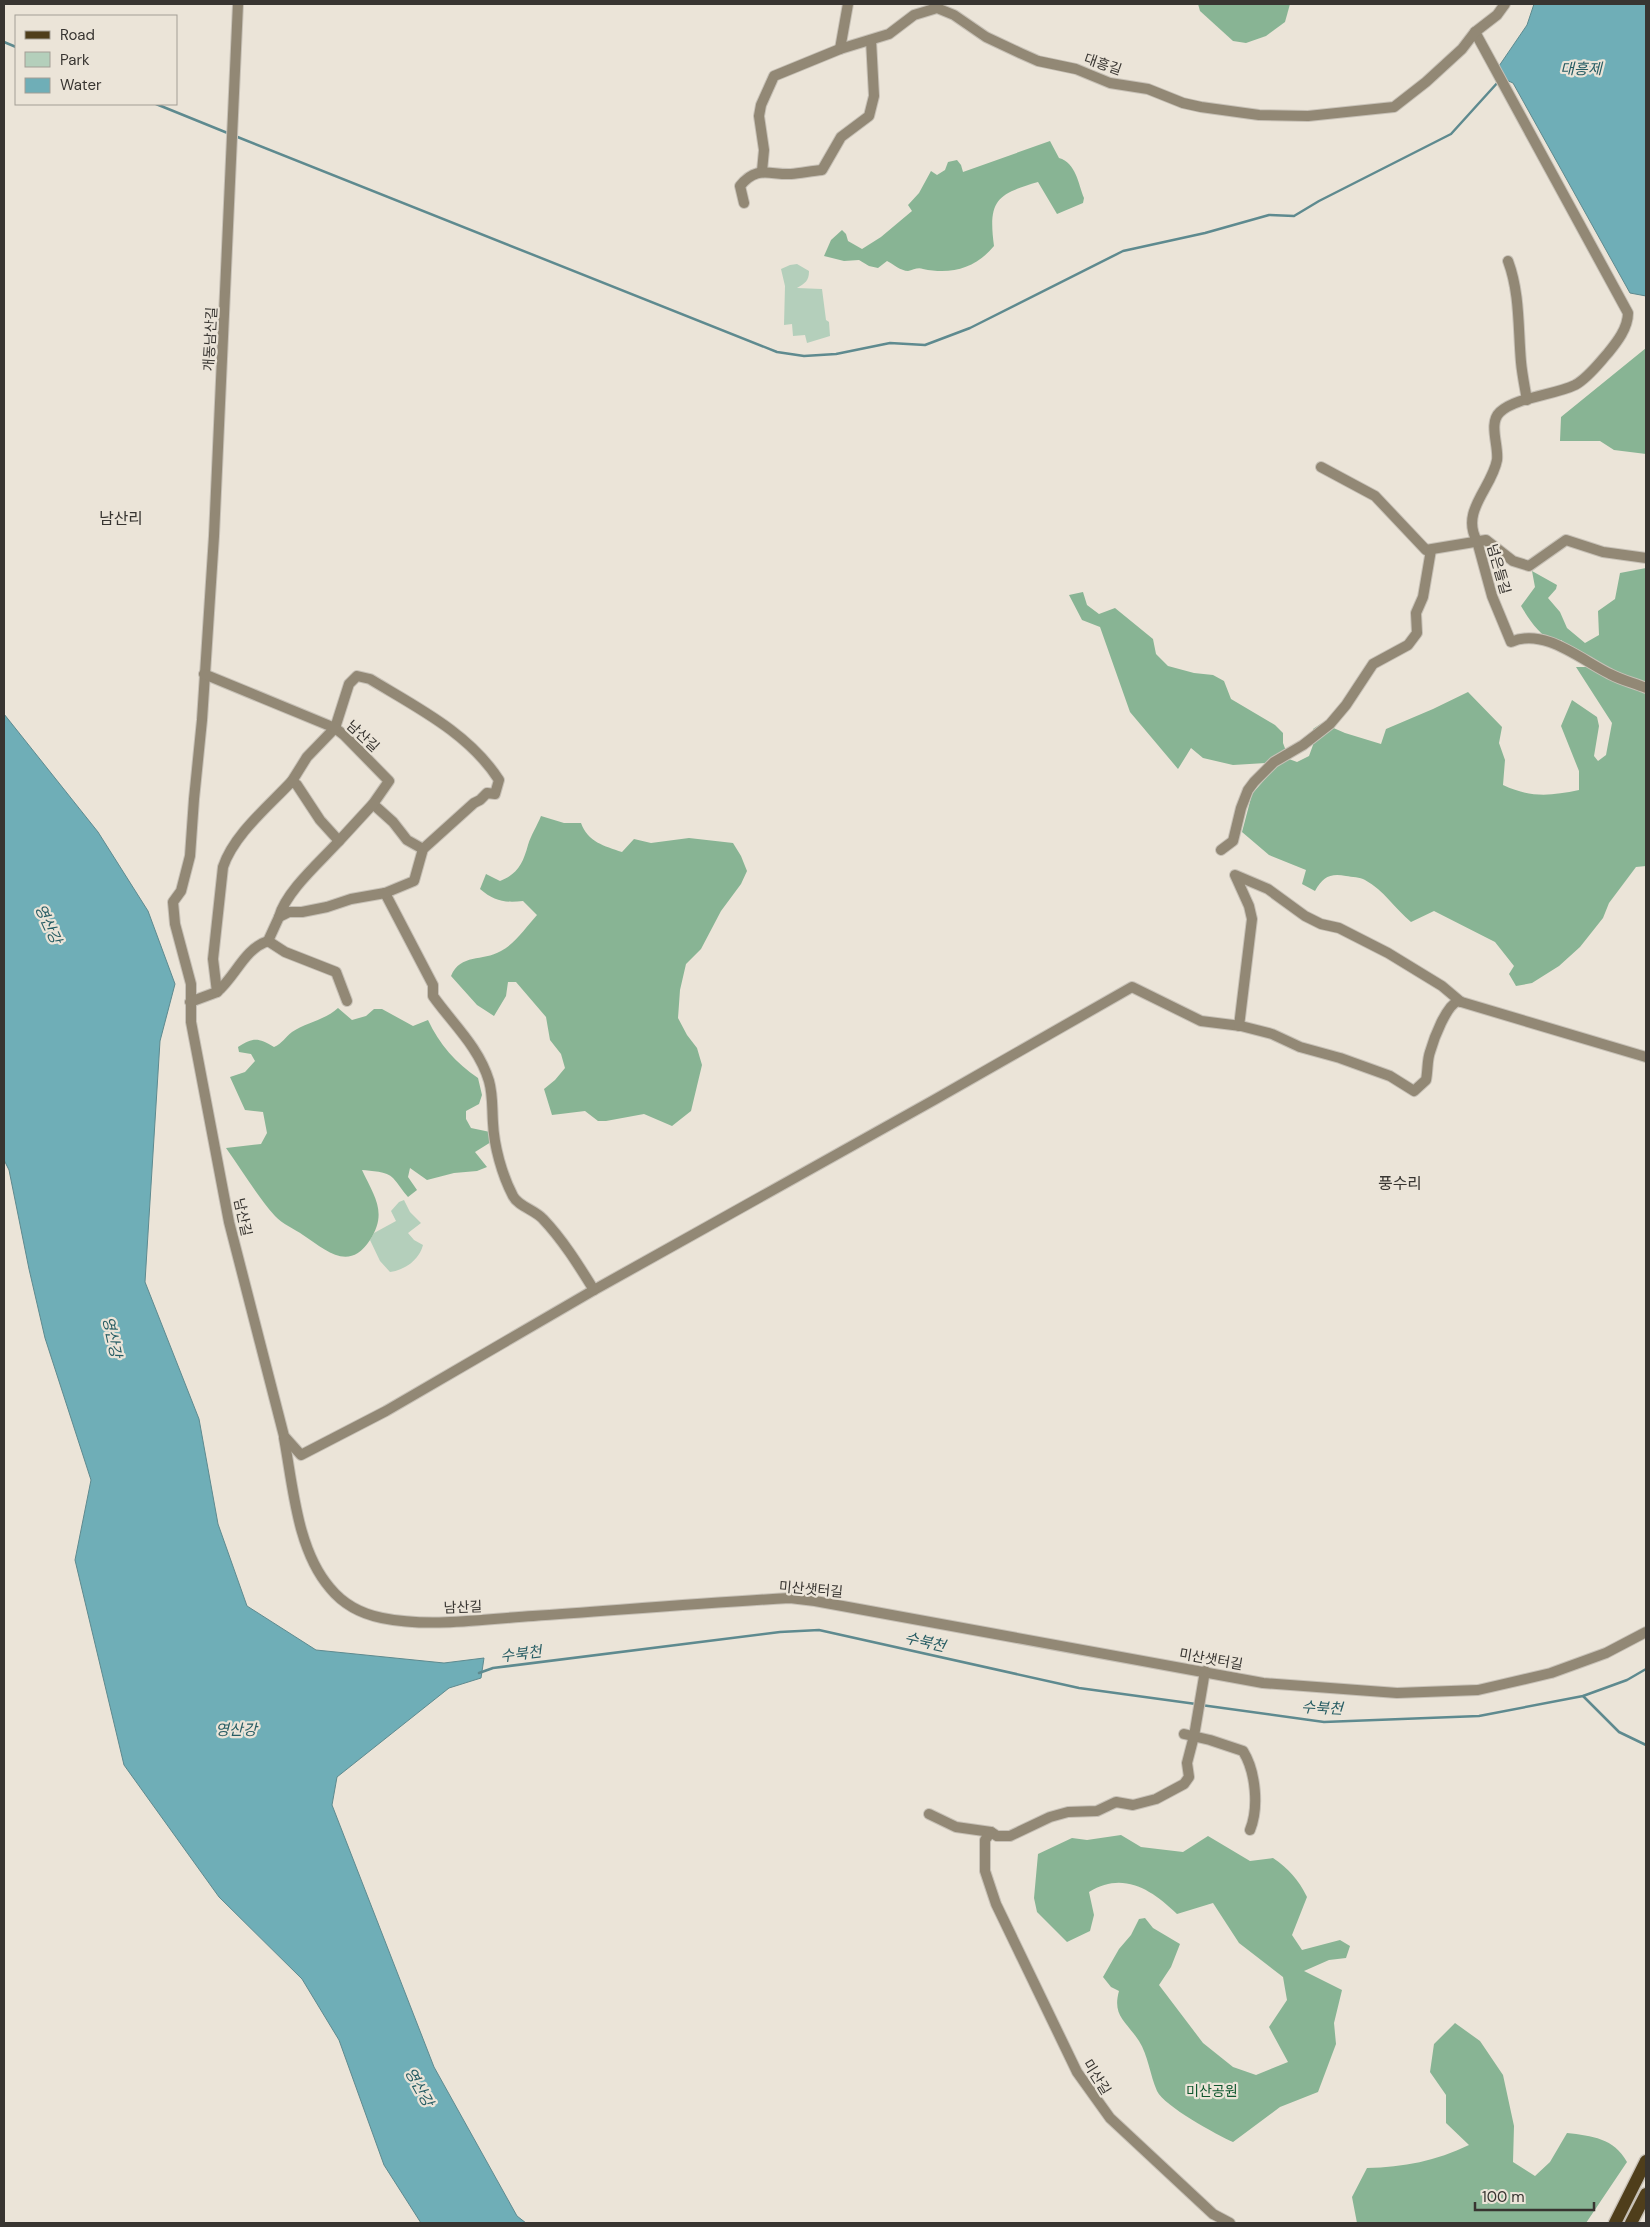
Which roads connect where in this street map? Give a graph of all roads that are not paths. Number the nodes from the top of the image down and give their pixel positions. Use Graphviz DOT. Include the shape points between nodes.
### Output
graph roads {
  1 [pos="238,4"];
  2 [pos="848,4"];
  3 [pos="1505,4"];
  4 [pos="1475,32"];
  5 [pos="871,40"];
  6 [pos="840,49"];
  7 [pos="762,171"];
  8 [pos="744,203"];
  9 [pos="1508,261"];
  10 [pos="1527,400"];
  11 [pos="1321,467"];
  12 [pos="1477,541"];
  13 [pos="1431,550"];
  14 [pos="1646,558"];
  15 [pos="204,674"];
  16 [pos="1646,688"];
  17 [pos="335,728"];
  18 [pos="292,781"];
  19 [pos="373,804"];
  20 [pos="340,840"];
  21 [pos="423,849"];
  22 [pos="1221,850"];
  23 [pos="385,894"];
  24 [pos="279,917"];
  25 [pos="268,941"];
  26 [pos="217,992"];
  27 [pos="347,1001"];
  28 [pos="190,1002"];
  29 [pos="1461,1002"];
  30 [pos="1239,1026"];
  31 [pos="1646,1057"];
  32 [pos="594,1290"];
  33 [pos="284,1436"];
  34 [pos="765,1600"];
  35 [pos="1646,1632"];
  36 [pos="1205,1675"];
  37 [pos="1191,1734"];
  38 [pos="930,1814"];
  39 [pos="1250,1830"];
  40 [pos="991,1832"];
  41 [pos="1646,2161"];
  42 [pos="1646,2194"];
  43 [pos="1230,2223"];
  44 [pos="1615,2223"];
  45 [pos="1631,2223"];
  1 -- 15 [label="street, 개동남산길" via="214,536"];
  2 -- 6 [label="street"];
  3 -- 4 [label="street, 대흥길" via="1497,15"];
  4 -- 5 [label="street, 대흥길" via="1462,49 1394,107 1308,116 1260,115 1202,107 1182,103 1148,89 1110,83 1076,69 1038,61 986,37 954,15 937,8 914,15 889,34"];
  4 -- 10 [label="street" via="1628,313 1628,321 1616,344 1590,373 1576,385"];
  5 -- 6 [label="street, 대흥길"];
  5 -- 7 [label="street" via="874,96 869,116 841,137 822,170 789,174"];
  6 -- 7 [label="street, 대흥길" via="774,76 759,116 764,150"];
  7 -- 8 [label="street" via="740,186"];
  9 -- 10 [label="street" via="1519,312 1521,363"];
  10 -- 12 [label="street" via="1500,412 1495,421 1497,459 1473,512 1472,533"];
  11 -- 13 [label="street" via="1375,496 1426,550"];
  12 -- 13 [label="street"];
  12 -- 14 [label="street, 넘은들길" via="1486,540 1513,560 1529,566 1566,540 1603,552"];
  12 -- 16 [label="street, 넘은들길" via="1492,596 1511,642 1523,636 1542,639 1611,675"];
  13 -- 22 [label="street" via="1423,597 1416,613 1417,633 1413,639 1373,664 1330,724 1274,762 1254,782 1241,808 1232,841"];
  15 -- 17 [label="street, 남산길"];
  15 -- 28 [label="street, 남산길" via="190,856 181,891 173,902 175,924 191,984"];
  17 -- 18 [label="street" via="307,758"];
  17 -- 19 [label="street, 남산길" via="389,782"];
  17 -- 21 [label="street" via="349,684 356,676 370,679 442,722 497,778 499,786 495,794 487,794 474,803"];
  18 -- 20 [label="street" via="320,820"];
  18 -- 26 [label="street" via="250,825 227,856 213,959"];
  19 -- 20 [label="street, 남산길"];
  19 -- 21 [label="street" via="393,822 406,840"];
  20 -- 24 [label="street, 남산길" via="295,889"];
  21 -- 23 [label="street" via="414,881"];
  23 -- 24 [label="street" via="289,912"];
  23 -- 32 [label="street" via="433,985 433,996 478,1056 489,1080 493,1125 503,1171 514,1198 542,1218"];
  24 -- 25 [label="street, 남산길"];
  25 -- 26 [label="street" via="258,944 246,955"];
  25 -- 27 [label="street" via="285,952 336,972"];
  26 -- 28 [label="street"];
  28 -- 33 [label="street, 남산길" via="191,1022 229,1222"];
  29 -- 30 [label="street" via="1453,1003 1447,1011 1429,1053 1426,1080 1414,1091 1374,1069"];
  29 -- 30 [label="street" via="1442,986 1388,953 1338,928 1309,919 1268,889 1235,876 1252,919"];
  29 -- 31 [label="street"];
  30 -- 32 [label="street" via="1201,1021 1132,987"];
  32 -- 33 [label="street, 남산길" via="386,1411 301,1455"];
  33 -- 34 [label="street, 남산길" via="304,1541 313,1560 338,1596 369,1615 413,1622 446,1622"];
  34 -- 36 [label="street, 미산샛터길" via="815,1601"];
  35 -- 36 [label="street, 미산샛터길" via="1606,1653 1551,1673 1478,1690 1397,1693 1263,1683"];
  36 -- 37 [label="street"];
  37 -- 39 [label="street" via="1243,1751 1249,1760 1256,1817"];
  37 -- 40 [label="street" via="1187,1763 1189,1777 1184,1784 1156,1800 1133,1805 1116,1802 1097,1811 1068,1812 1010,1836 997,1836"];
  38 -- 40 [label="street" via="956,1827"];
  40 -- 43 [label="street, 미산길" via="985,1840 985,1871 996,1904 1077,2072 1101,2108 1120,2128 1213,2214"];
  41 -- 44 [label="main road"];
  42 -- 45 [label="main road"];
}
